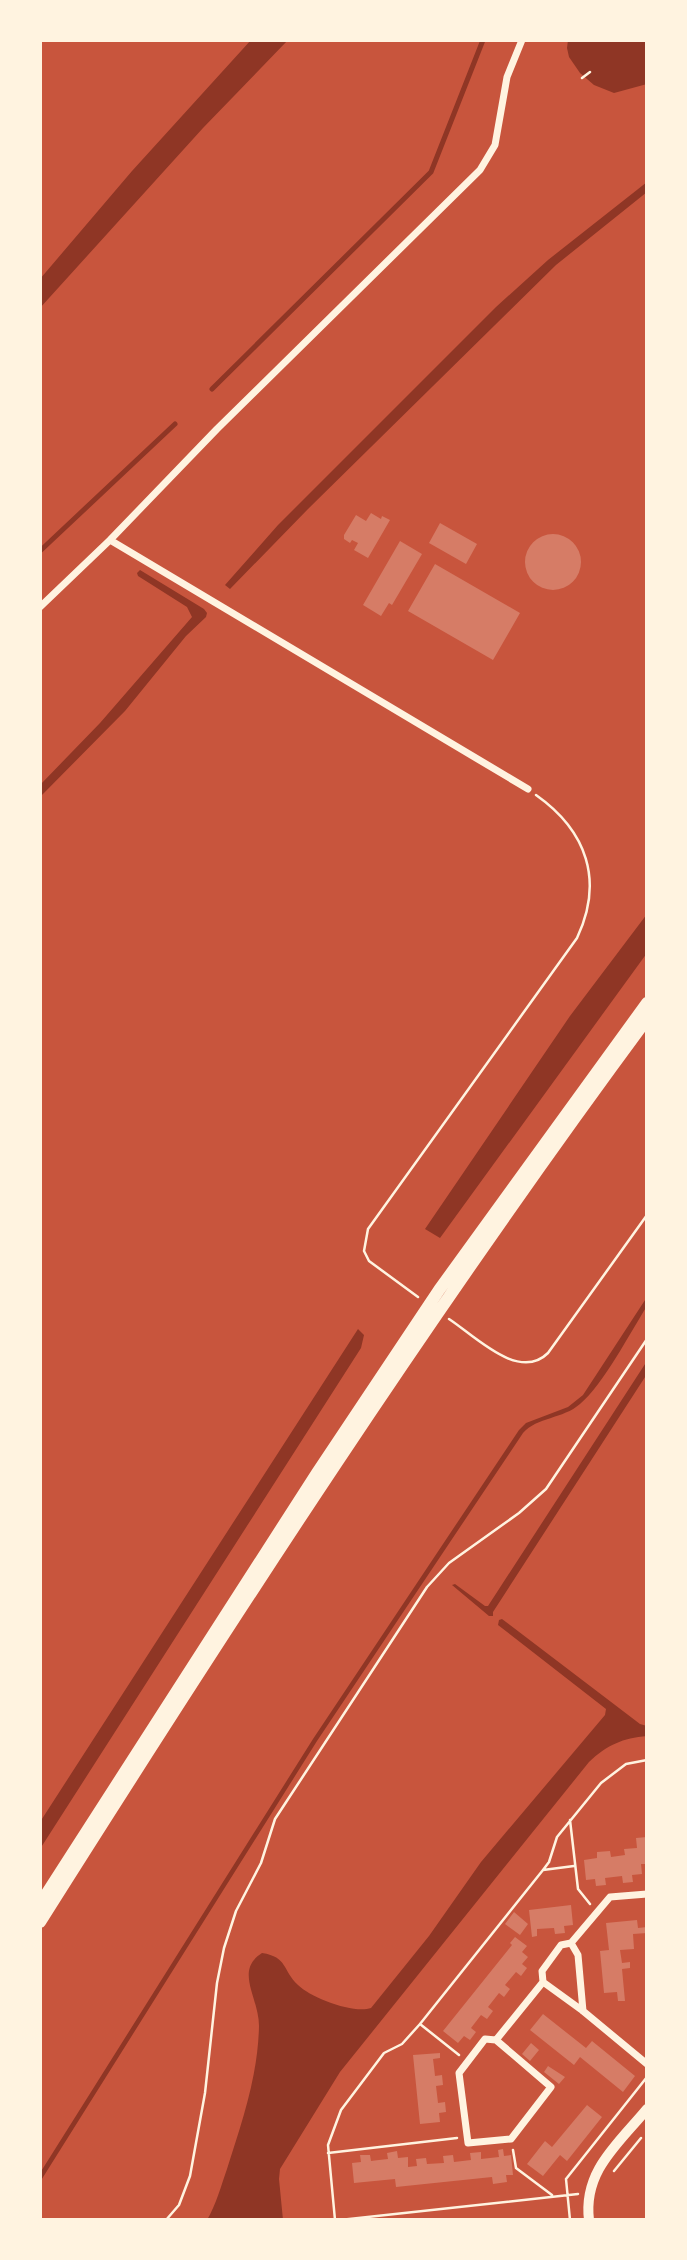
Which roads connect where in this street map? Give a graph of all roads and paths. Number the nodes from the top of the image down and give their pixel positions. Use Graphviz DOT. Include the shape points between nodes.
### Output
graph roads {
  1 [pos="523,40"];
  2 [pos="590,72"];
  3 [pos="582,78"];
  4 [pos="110,540"];
  5 [pos="40,607"];
  6 [pos="528,789"];
  7 [pos="647,1003"];
  8 [pos="647,1019"];
  9 [pos="647,1215"];
  10 [pos="399,1285"];
  11 [pos="461,1327"];
  12 [pos="647,1339"];
  13 [pos="647,1760"];
  14 [pos="570,1821"];
  15 [pos="576,1866"];
  16 [pos="543,1870"];
  17 [pos="647,1894"];
  18 [pos="40,1904"];
  19 [pos="597,1912"];
  20 [pos="40,1922"];
  21 [pos="571,1943"];
  22 [pos="543,1982"];
  23 [pos="583,2011"];
  24 [pos="420,2024"];
  25 [pos="496,2040"];
  26 [pos="468,2062"];
  27 [pos="647,2064"];
  28 [pos="647,2077"];
  29 [pos="647,2109"];
  30 [pos="647,2131"];
  31 [pos="467,2136"];
  32 [pos="512,2139"];
  33 [pos="328,2153"];
  34 [pos="609,2178"];
  35 [pos="588,2194"];
  36 [pos="568,2195"];
  37 [pos="553,2196"];
  38 [pos="166,2220"];
  39 [pos="337,2220"];
  40 [pos="570,2220"];
  41 [pos="589,2220"];
  1 -- 4 [label="street" via="507,77 495,145 480,170"];
  2 -- 3 [label="path"];
  4 -- 5 [label="street"];
  4 -- 6 [label="street"];
  6 -- 10 [label="path" via="563,816 578,838 589,879 585,920 577,938 368,1229 364,1251 369,1261"];
  7 -- 18 [label="highway" via="408,1336"];
  8 -- 20 [label="highway" via="449,1295 325,1479"];
  9 -- 11 [label="path" via="548,1353 536,1362 524,1364 506,1358"];
  12 -- 38 [label="path" via="546,1489 449,1563 427,1587 275,1819 224,1948 190,2176 179,2205"];
  13 -- 14 [label="path" via="614,1771"];
  14 -- 15 [label="path"];
  14 -- 16 [label="path" via="557,1837"];
  15 -- 16 [label="path"];
  15 -- 19 [label="path" via="579,1889"];
  16 -- 24 [label="path"];
  17 -- 19 [label="street" via="610,1897"];
  19 -- 21 [label="street"];
  21 -- 22 [label="street" via="561,1945 541,1971"];
  21 -- 23 [label="street" via="578,1955"];
  22 -- 23 [label="street"];
  22 -- 25 [label="street"];
  23 -- 27 [label="street"];
  24 -- 26 [label="path"];
  24 -- 33 [label="path" via="402,2044 384,2053 341,2110"];
  25 -- 26 [label="street" via="485,2039"];
  25 -- 32 [label="street" via="551,2087"];
  26 -- 31 [label="street" via="459,2073"];
  28 -- 36 [label="path" via="566,2179"];
  29 -- 35 [label="street" via="598,2169"];
  30 -- 34 [label="path"];
  31 -- 32 [label="street" via="468,2143"];
  31 -- 33 [label="path"];
  32 -- 37 [label="path" via="516,2168"];
  33 -- 39 [label="path"];
  35 -- 36 [label="path"];
  35 -- 41 [label="street"];
  36 -- 37 [label="path"];
  36 -- 40 [label="path"];
  37 -- 39 [label="path"];
}
